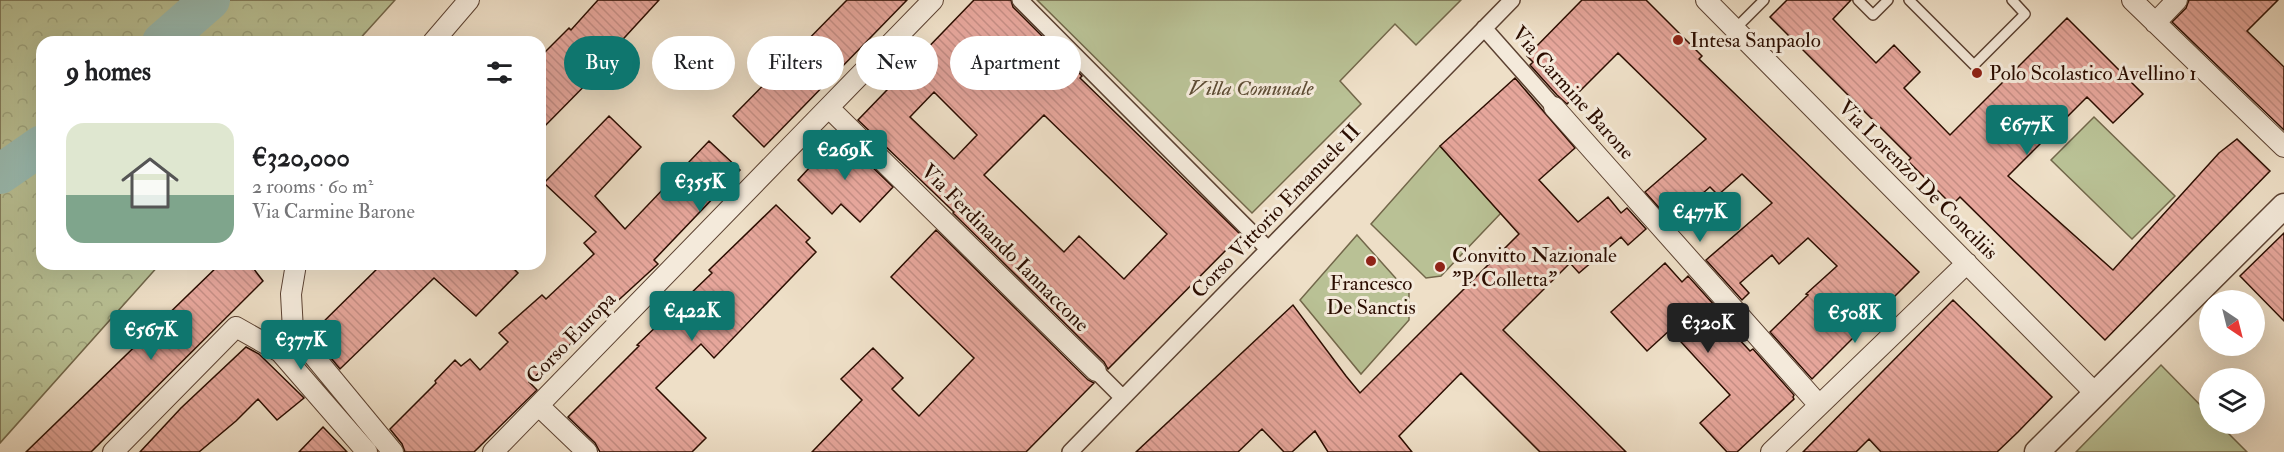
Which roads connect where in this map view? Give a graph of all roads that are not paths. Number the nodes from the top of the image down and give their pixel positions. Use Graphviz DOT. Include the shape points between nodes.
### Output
graph roads {
  1 [pos="469,0"];
  2 [pos="933,0"];
  3 [pos="1020,0"];
  4 [pos="1512,0"];
  5 [pos="1706,0"];
  6 [pos="1764,0"];
  7 [pos="1858,0"];
  8 [pos="1888,0"];
  9 [pos="1908,0"];
  10 [pos="2012,0"];
  11 [pos="2132,0"];
  12 [pos="2177,0"];
  13 [pos="2155,23"];
  14 [pos="1484,28"];
  15 [pos="1735,30"];
  16 [pos="438,36"];
  17 [pos="1554,107"];
  18 [pos="829,108"];
  19 [pos="2284,147"];
  20 [pos="2284,206"];
  21 [pos="1268,249"];
  22 [pos="1967,263"];
  23 [pos="295,270"];
  24 [pos="1096,371"];
  25 [pos="2096,393"];
  26 [pos="1123,398"];
  27 [pos="1819,405"];
  28 [pos="538,406"];
  29 [pos="119,450"];
  30 [pos="367,452"];
  31 [pos="393,452"];
  32 [pos="493,452"];
  33 [pos="587,452"];
  34 [pos="1070,452"];
  35 [pos="1771,452"];
  36 [pos="2037,452"];
  1 -- 16 [label="street"];
  2 -- 18 [label="street, Corso Europa"];
  3 -- 21 [label="street"];
  4 -- 14 [label="street, Corso Vittorio Emanuele II"];
  5 -- 15 [label="street, Via Lorenzo De Conciliis"];
  6 -- 15 [label="lane"];
  7 -- 8 [label="lane" via="1873,15"];
  9 -- 10 [label="lane" via="1974,65 2025,14"];
  11 -- 13 [label="street"];
  12 -- 13 [label="street"];
  13 -- 19 [label="street"];
  14 -- 17 [label="street, Via Carmine Barone"];
  14 -- 21 [label="street, Corso Vittorio Emanuele II"];
  15 -- 22 [label="street, Via Lorenzo De Conciliis"];
  17 -- 27 [label="street, Via Carmine Barone"];
  18 -- 24 [label="street, Via Ferdinando Iannaccone"];
  18 -- 28 [label="street, Corso Europa"];
  20 -- 25 [label="street"];
  21 -- 26 [label="street, Corso Vittorio Emanuele II"];
  22 -- 25 [label="street, Via Lorenzo De Conciliis"];
  22 -- 27 [label="street"];
  23 -- 31 [label="street" via="291,294 293,331"];
  24 -- 26 [label="street, Via Ferdinando Iannaccone"];
  25 -- 36 [label="street"];
  26 -- 34 [label="street, Corso Vittorio Emanuele II"];
  27 -- 35 [label="street"];
  28 -- 32 [label="street, Corso Europa"];
  28 -- 33 [label="street"];
  29 -- 30 [label="street" via="236,327 280,352"];
}
